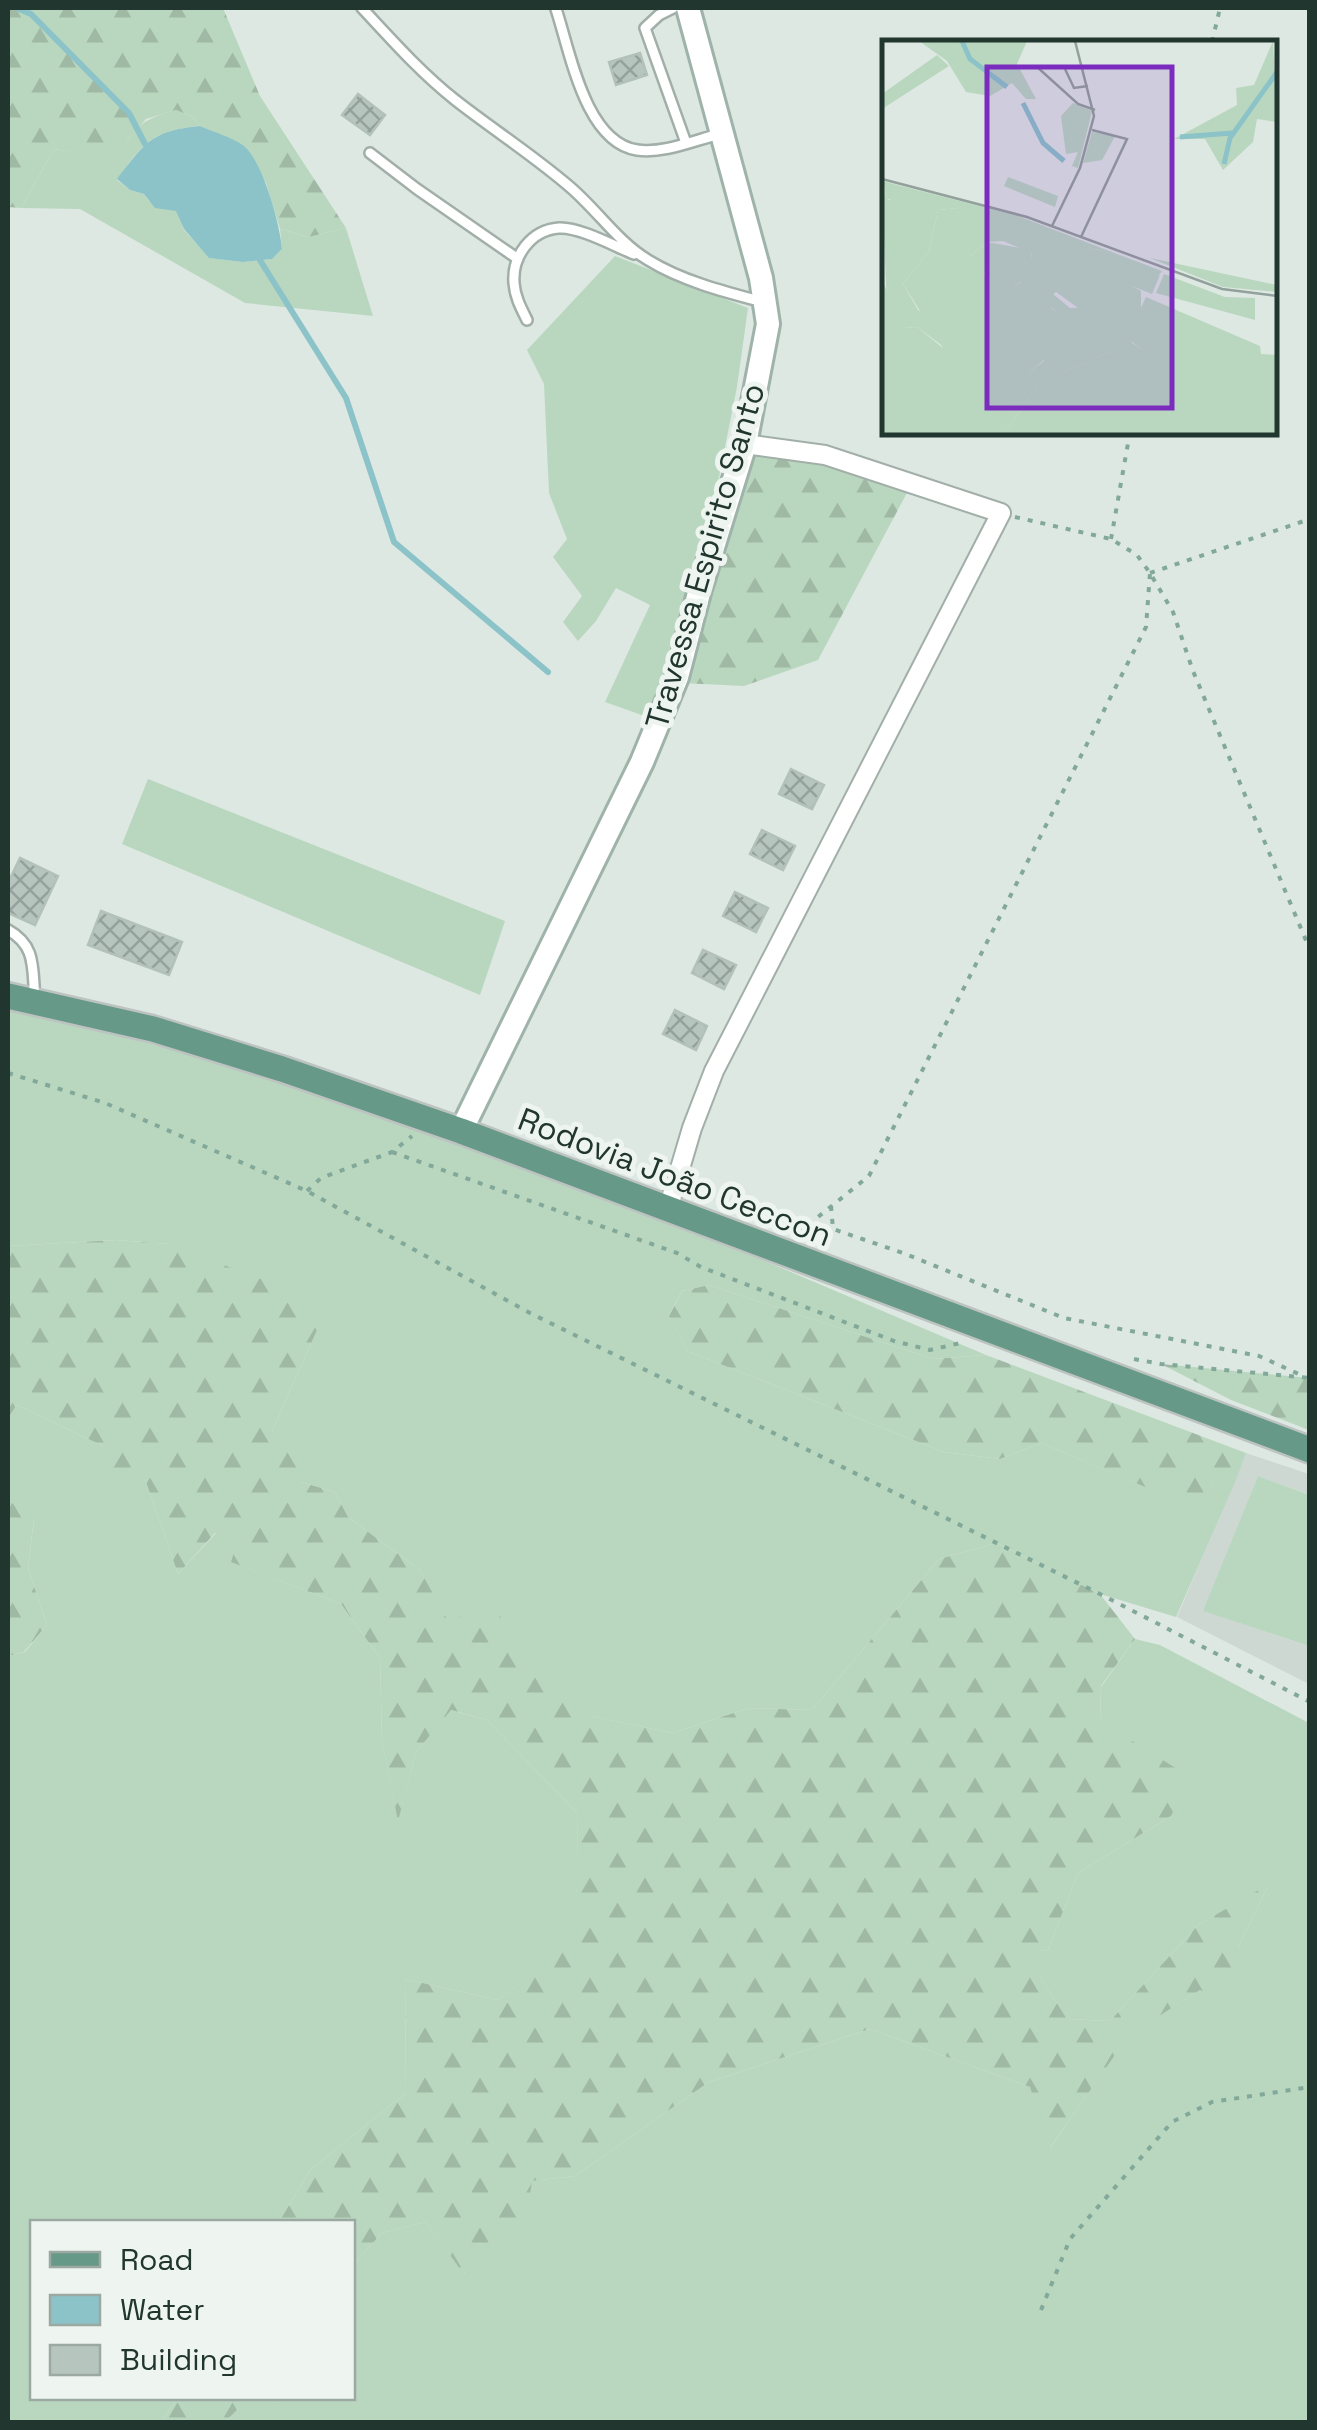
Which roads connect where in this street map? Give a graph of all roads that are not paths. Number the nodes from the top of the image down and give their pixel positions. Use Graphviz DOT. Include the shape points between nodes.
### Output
graph roads {
  1 [pos="362,8"];
  2 [pos="673,8"];
  3 [pos="688,8"];
  4 [pos="556,9"];
  5 [pos="658,11"];
  6 [pos="720,134"];
  7 [pos="686,143"];
  8 [pos="370,152"];
  9 [pos="646,258"];
  10 [pos="518,259"];
  11 [pos="766,303"];
  12 [pos="527,320"];
  13 [pos="745,444"];
  14 [pos="8,930"];
  15 [pos="8,996"];
  16 [pos="35,1002"];
  17 [pos="461,1132"];
  18 [pos="668,1209"];
  19 [pos="1310,1450"];
  1 -- 9 [label="lane" via="453,98 558,177"];
  2 -- 5 [label="lane"];
  3 -- 6 [label="street, Travessa Espirito Santo"];
  4 -- 7 [label="lane" via="588,106 604,130 638,150"];
  5 -- 7 [label="lane" via="645,28"];
  6 -- 7 [label="lane"];
  6 -- 11 [label="street, Travessa Espirito Santo"];
  8 -- 10 [label="lane"];
  9 -- 10 [label="lane" via="561,228 529,240"];
  9 -- 11 [label="lane"];
  10 -- 12 [label="lane" via="514,280"];
  11 -- 13 [label="street, Travessa Espirito Santo" via="765,347"];
  13 -- 17 [label="street, Travessa Espirito Santo" via="660,719"];
  13 -- 18 [label="street" via="825,455 1001,513 714,1071"];
  14 -- 16 [label="lane" via="28,946"];
  15 -- 16 [label="main road, Rodovia João Ceccon"];
  16 -- 17 [label="main road, Rodovia João Ceccon" via="154,1029"];
  17 -- 18 [label="main road, Rodovia João Ceccon"];
  18 -- 19 [label="main road, Rodovia João Ceccon"];
}
